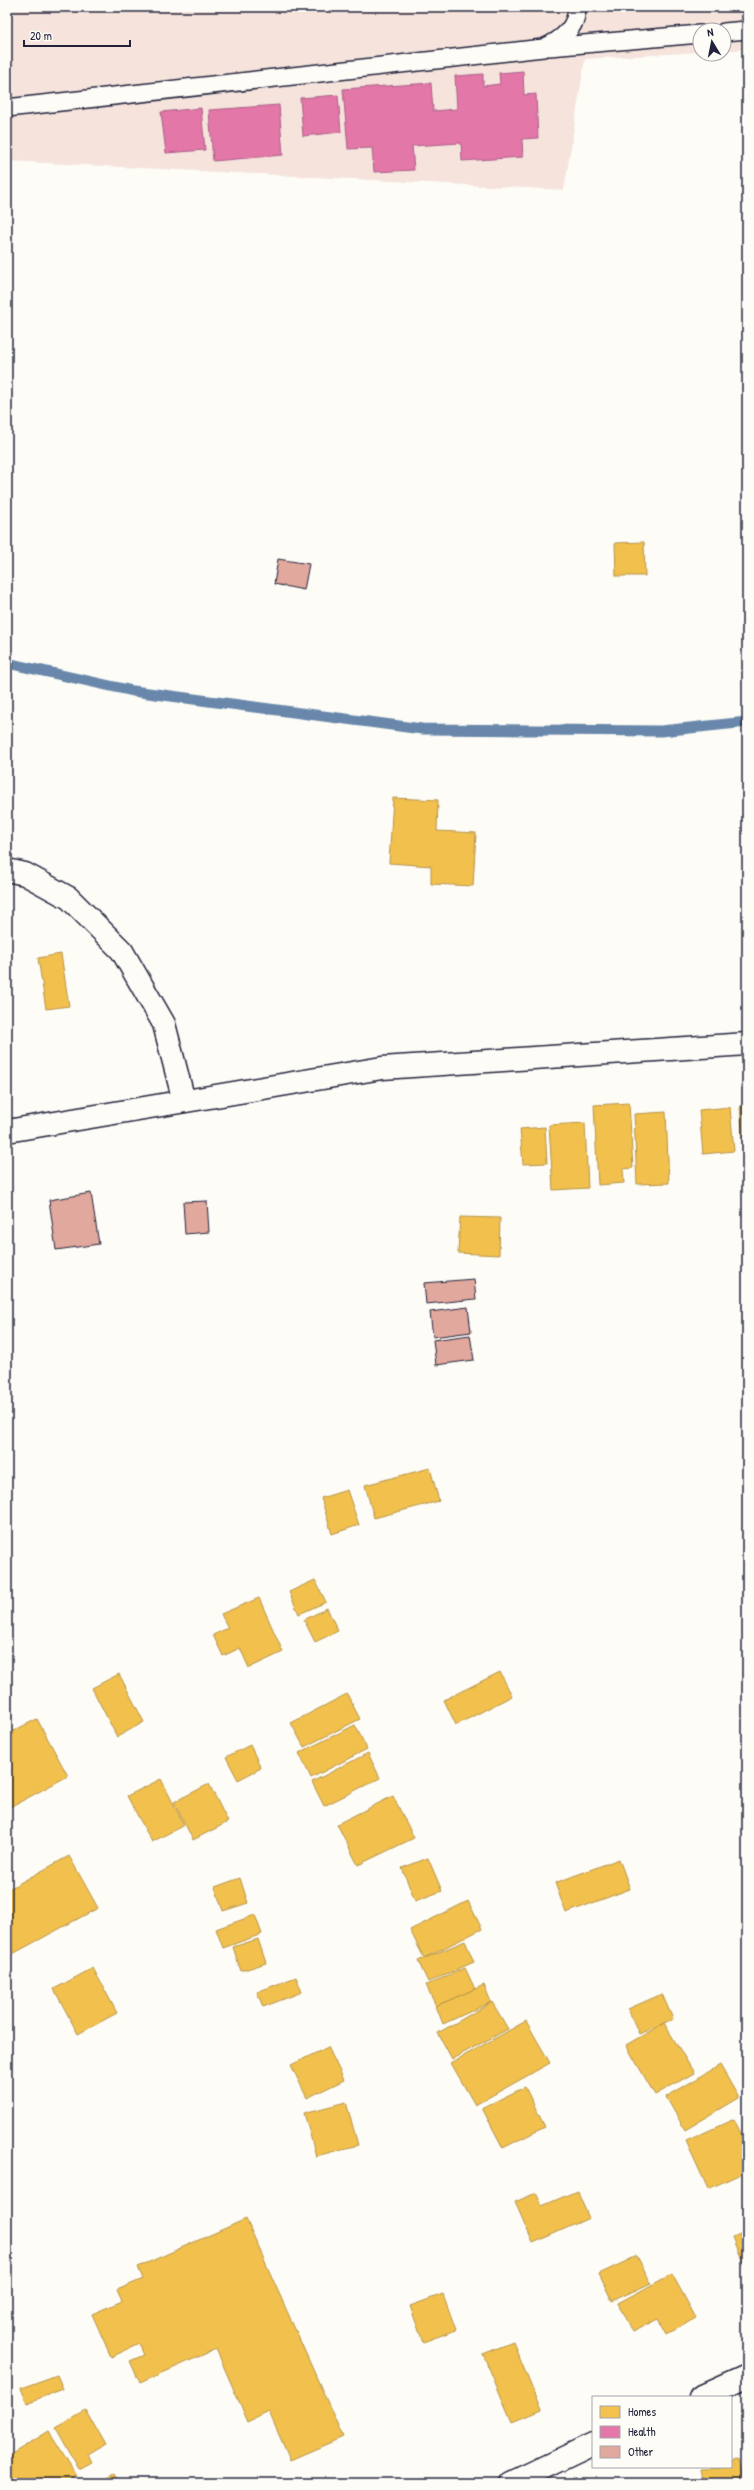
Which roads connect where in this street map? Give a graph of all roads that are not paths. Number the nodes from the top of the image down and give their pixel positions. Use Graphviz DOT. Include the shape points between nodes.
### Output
graph roads {
  1 [pos="577,7"];
  2 [pos="747,30"];
  3 [pos="732,31"];
  4 [pos="692,35"];
  5 [pos="543,48"];
  6 [pos="7,108"];
  7 [pos="7,870"];
  8 [pos="747,1044"];
  9 [pos="184,1101"];
  10 [pos="7,1131"];
  11 [pos="747,2376"];
  12 [pos="702,2396"];
  13 [pos="592,2444"];
  14 [pos="511,2483"];
  1 -- 5 [label="lane" via="577,18 568,32 558,42"];
  2 -- 3 [label="lane"];
  4 -- 5 [label="lane"];
  5 -- 6 [label="lane"];
  7 -- 9 [label="main road" via="25,874 69,898 122,951 164,1024"];
  8 -- 9 [label="main road" via="382,1068"];
  9 -- 10 [label="main road"];
  11 -- 12 [label="main road"];
  13 -- 14 [label="main road"];
}
